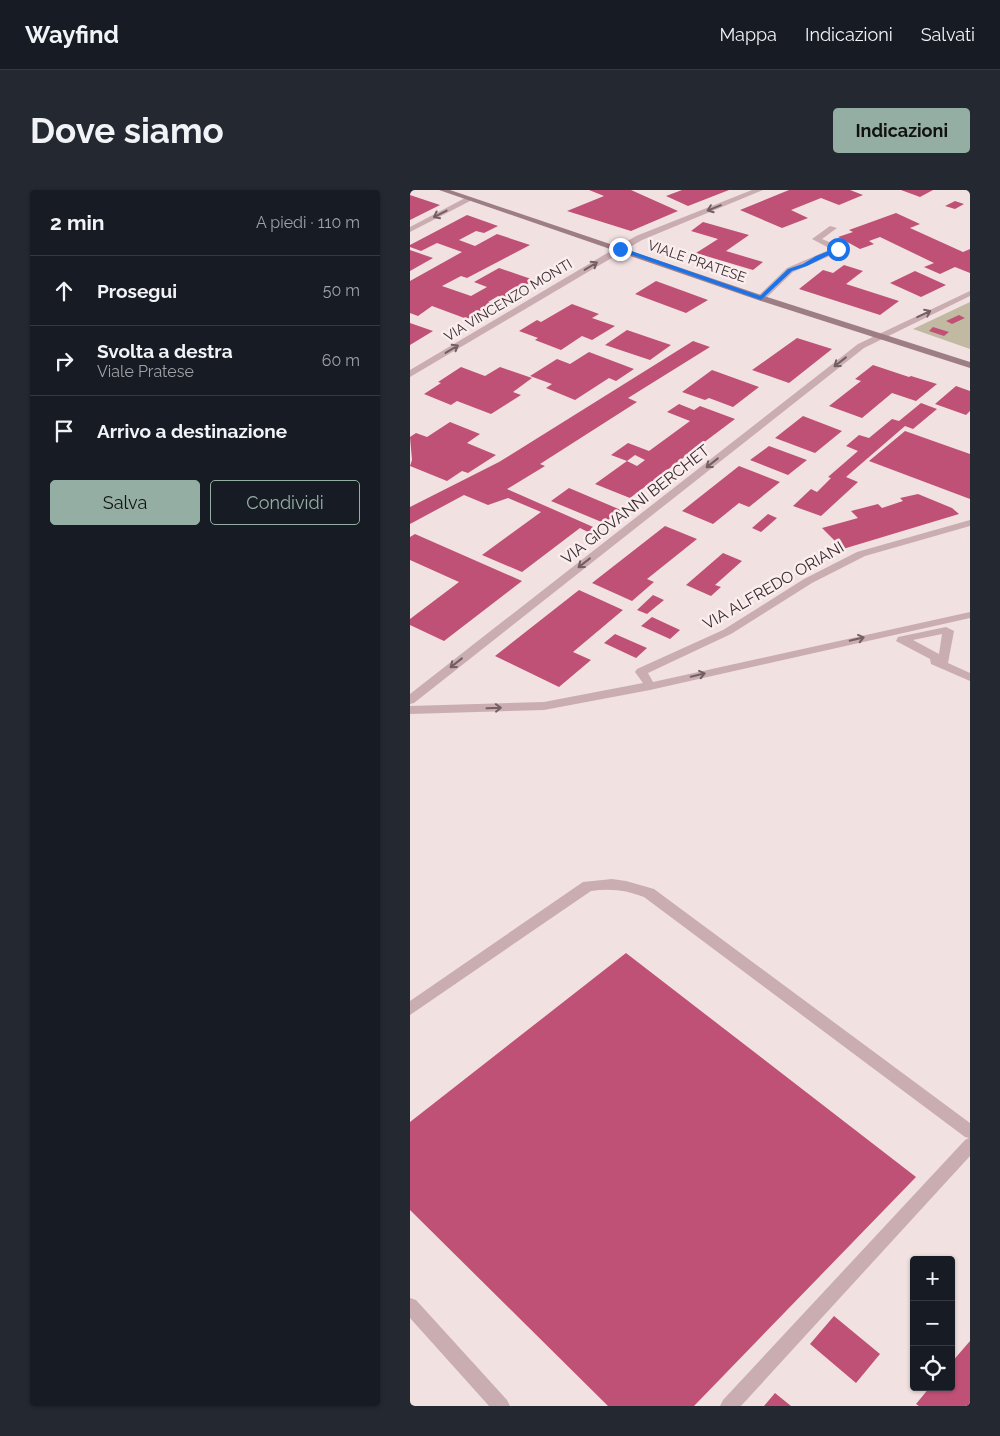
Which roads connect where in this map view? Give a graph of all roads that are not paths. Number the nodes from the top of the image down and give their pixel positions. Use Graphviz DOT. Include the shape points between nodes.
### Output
graph roads {
  1 [pos="443,190"];
  2 [pos="759,190"];
  3 [pos="470,199"];
  4 [pos="833,228"];
  5 [pos="410,230"];
  6 [pos="620,249"];
  7 [pos="970,293"];
  8 [pos="761,298"];
  9 [pos="880,335"];
  10 [pos="970,365"];
  11 [pos="410,374"];
  12 [pos="970,523"];
  13 [pos="970,615"];
  14 [pos="878,634"];
  15 [pos="970,678"];
  16 [pos="650,686"];
  17 [pos="410,700"];
  18 [pos="410,710"];
  19 [pos="410,1009"];
  20 [pos="970,1132"];
  21 [pos="970,1145"];
  22 [pos="410,1306"];
  23 [pos="501,1406"];
  24 [pos="729,1406"];
  1 -- 3 [label="street, VIALE PRATESE"];
  2 -- 6 [label="street, VIA VINCENZO MONTI, one-way" via="639,238"];
  3 -- 5 [label="street, one-way"];
  3 -- 6 [label="street, VIALE PRATESE"];
  4 -- 8 [label="street" via="816,238 838,249 790,270"];
  6 -- 8 [label="street, VIALE PRATESE"];
  11 -- 6 [label="street, VIA VINCENZO MONTI, one-way"];
  9 -- 7 [label="street, VIA GIOVANNI BERCHET, one-way"];
  8 -- 9 [label="street, VIALE PRATESE"];
  9 -- 10 [label="street, VIALE PRATESE"];
  9 -- 17 [label="street, VIA GIOVANNI BERCHET, one-way" via="861,346"];
  12 -- 16 [label="street, VIA ALFREDO ORIANI" via="861,554 808,581 727,632 641,672"];
  13 -- 14 [label="street"];
  14 -- 15 [label="street"];
  16 -- 14 [label="street, one-way"];
  18 -- 16 [label="street, one-way" via="544,706"];
  19 -- 20 [label="street" via="588,886 608,883 630,887 649,894"];
  21 -- 24 [label="street"];
  22 -- 23 [label="street"];
}
